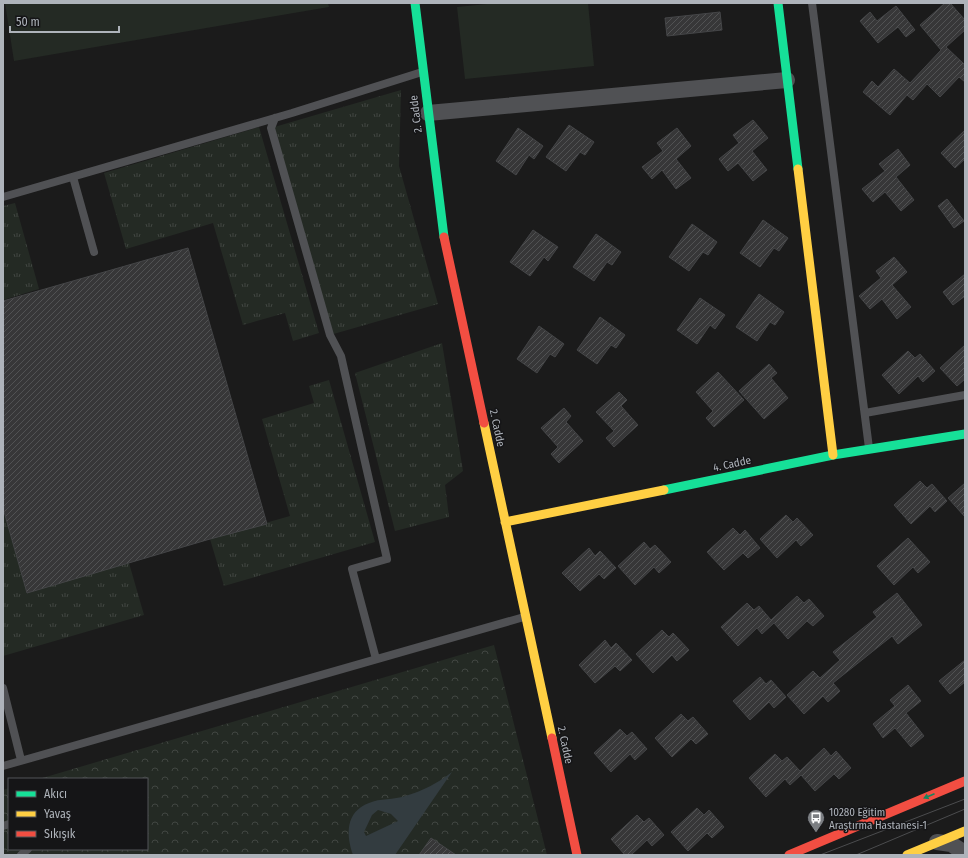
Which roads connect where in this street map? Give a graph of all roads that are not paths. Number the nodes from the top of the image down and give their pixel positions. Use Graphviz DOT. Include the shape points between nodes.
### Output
graph roads {
  1 [pos="415,3"];
  2 [pos="778,3"];
  3 [pos="812,3"];
  4 [pos="423,72"];
  5 [pos="787,80"];
  6 [pos="428,113"];
  7 [pos="275,118"];
  8 [pos="73,177"];
  9 [pos="3,197"];
  10 [pos="94,252"];
  11 [pos="965,395"];
  12 [pos="865,413"];
  13 [pos="965,434"];
  14 [pos="869,450"];
  15 [pos="833,455"];
  16 [pos="505,522"];
  17 [pos="525,617"];
  18 [pos="376,659"];
  19 [pos="3,688"];
  20 [pos="21,760"];
  21 [pos="3,766"];
  22 [pos="965,781"];
  23 [pos="965,831"];
  24 [pos="937,842"];
  25 [pos="965,853"];
  26 [pos="577,855"];
  27 [pos="789,855"];
  28 [pos="907,855"];
  1 -- 4 [label="street, 2. Cadde"];
  2 -- 5 [label="street"];
  3 -- 12 [label="lane"];
  4 -- 6 [label="street, 2. Cadde"];
  4 -- 7 [label="lane"];
  5 -- 6 [label="street"];
  5 -- 15 [label="street"];
  6 -- 16 [label="street, 2. Cadde" via="442,229"];
  7 -- 8 [label="lane"];
  7 -- 18 [label="lane" via="271,128 330,335 341,356 387,559 352,569"];
  8 -- 9 [label="lane"];
  8 -- 10 [label="lane"];
  11 -- 12 [label="lane"];
  12 -- 14 [label="lane"];
  13 -- 14 [label="street, 4. Cadde"];
  14 -- 15 [label="street, 4. Cadde"];
  15 -- 16 [label="street, 4. Cadde"];
  16 -- 17 [label="street, 2. Cadde"];
  17 -- 18 [label="lane"];
  17 -- 26 [label="street, 2. Cadde"];
  18 -- 20 [label="lane"];
  19 -- 20 [label="lane"];
  20 -- 21 [label="lane"];
  22 -- 27 [label="street, one-way"];
  23 -- 24 [label="street"];
  24 -- 25 [label="street" via="951,844"];
  24 -- 28 [label="street"];
}
